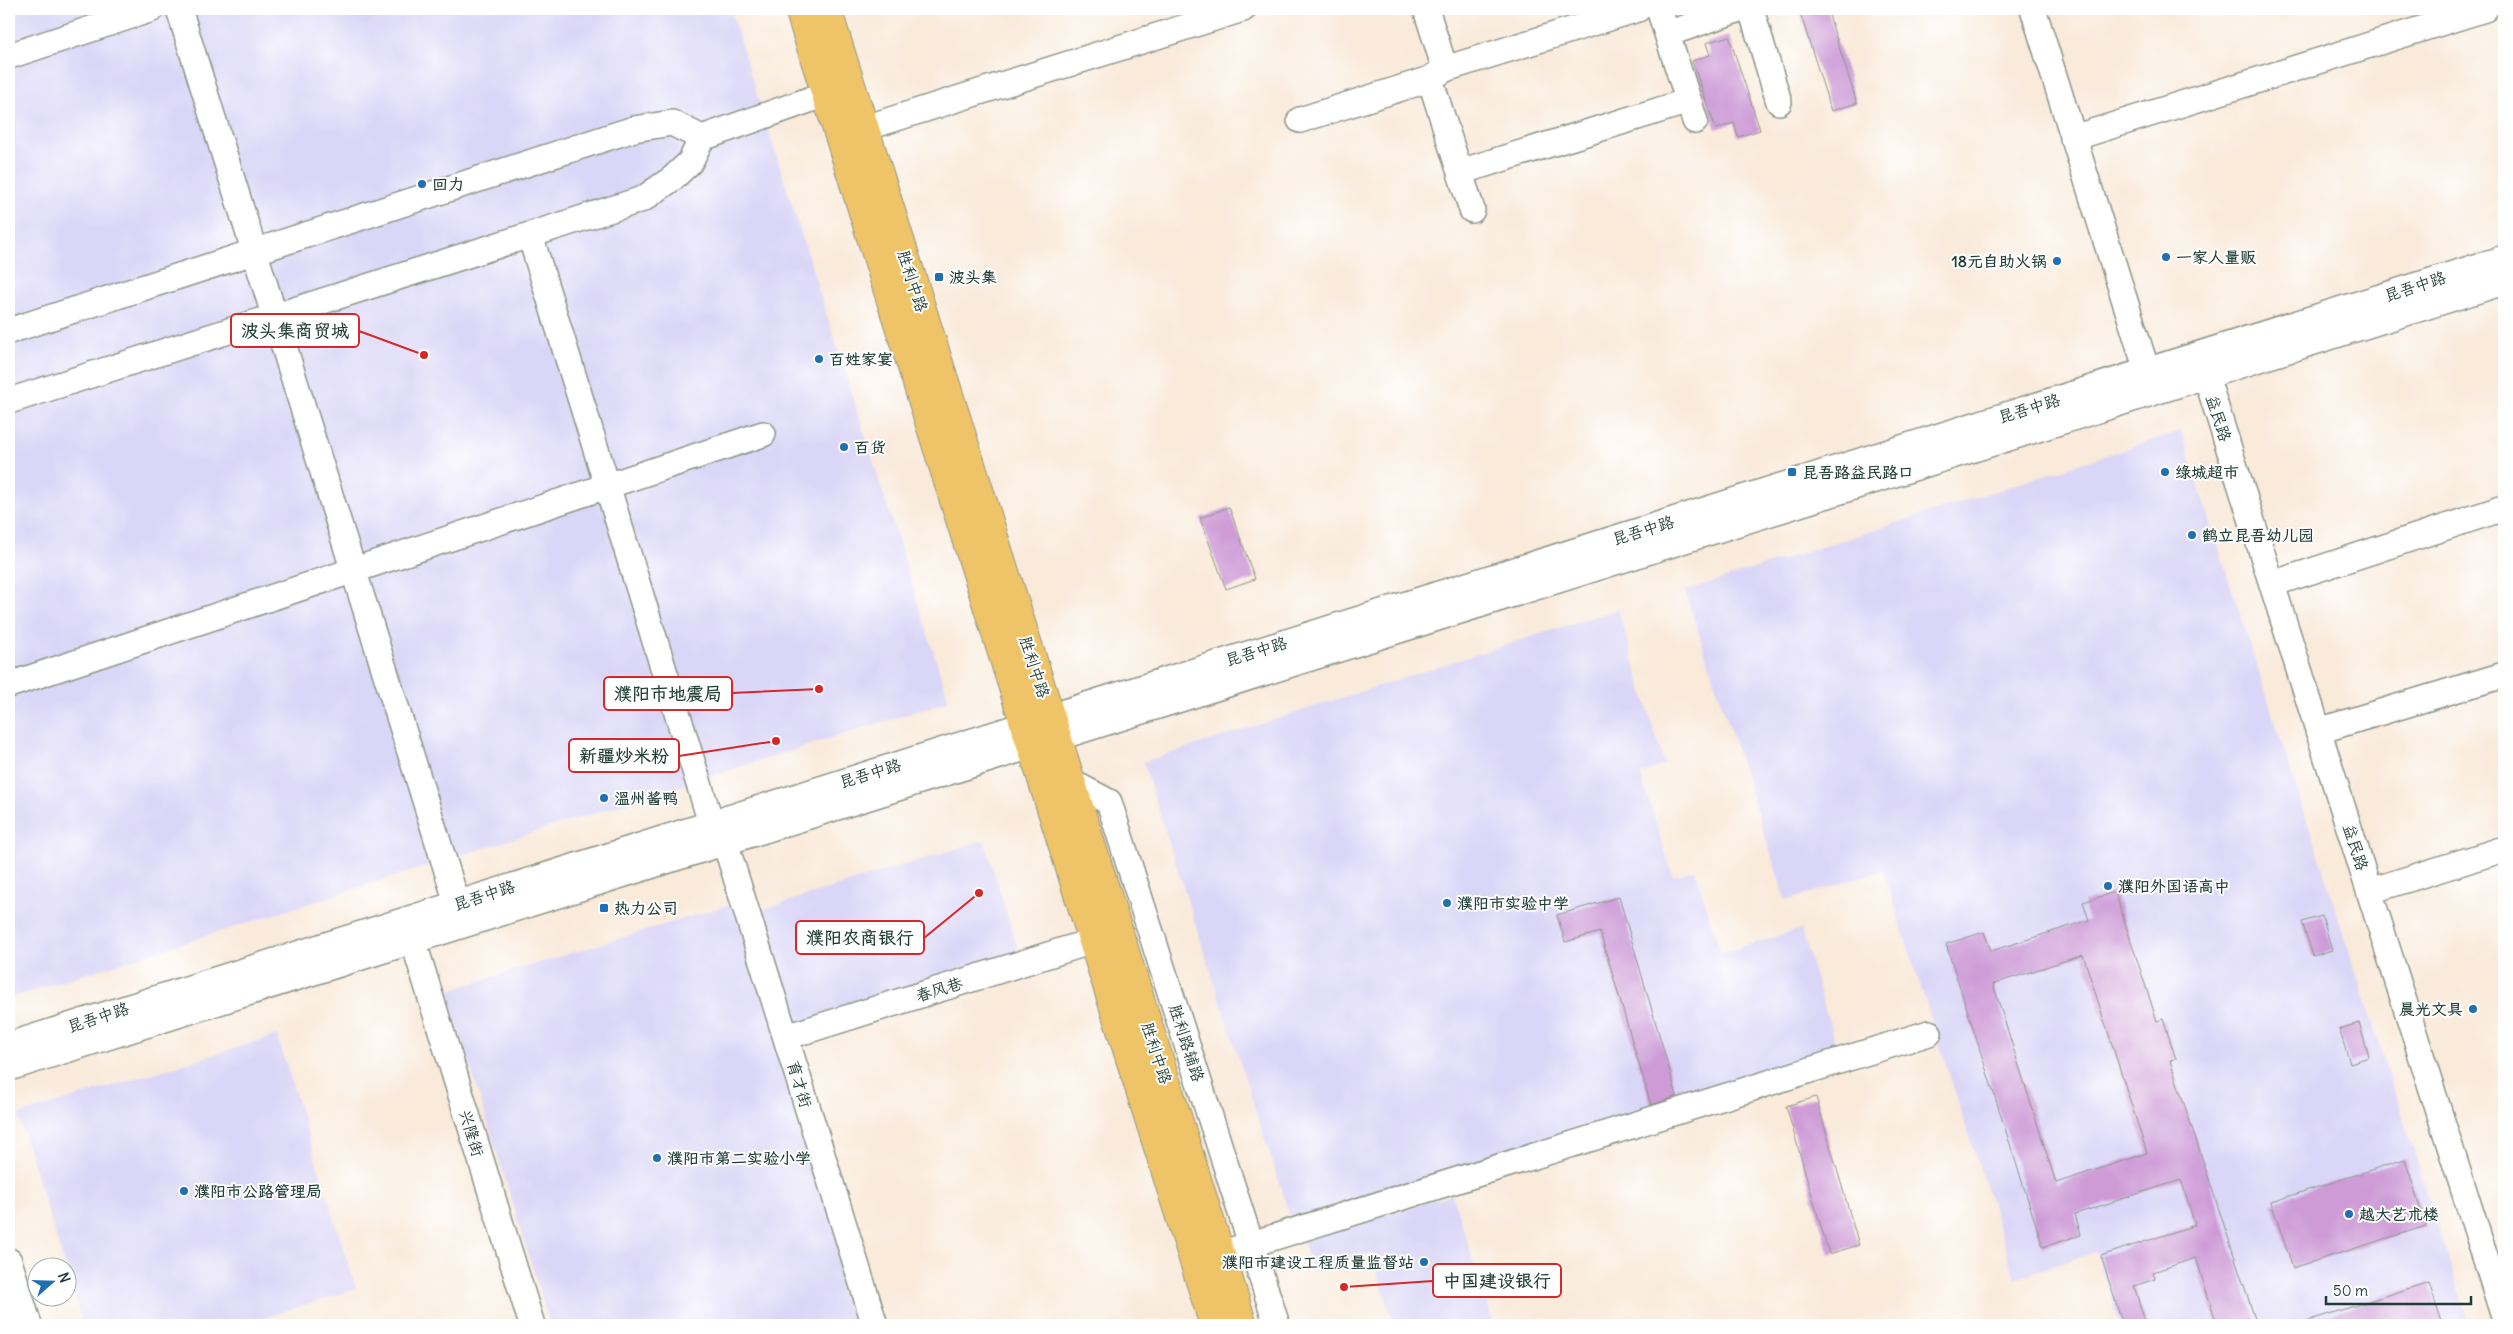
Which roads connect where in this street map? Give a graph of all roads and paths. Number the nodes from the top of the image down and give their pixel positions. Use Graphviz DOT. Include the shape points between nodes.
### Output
graph roads {
  1 [pos="152,9"];
  2 [pos="179,9"];
  3 [pos="799,9"];
  4 [pos="827,9"];
  5 [pos="1243,9"];
  6 [pos="1426,9"];
  7 [pos="1638,9"];
  8 [pos="1659,9"];
  9 [pos="1740,9"];
  10 [pos="1750,9"];
  11 [pos="2033,9"];
  12 [pos="2485,9"];
  13 [pos="1210,14"];
  14 [pos="1667,34"];
  15 [pos="9,56"];
  16 [pos="1438,74"];
  17 [pos="826,94"];
  18 [pos="1780,102"];
  19 [pos="1300,120"];
  20 [pos="865,128"];
  21 [pos="702,138"];
  22 [pos="2074,138"];
  23 [pos="1460,172"];
  24 [pos="1472,210"];
  25 [pos="530,235"];
  26 [pos="255,252"];
  27 [pos="2504,258"];
  28 [pos="2504,282"];
  29 [pos="274,316"];
  30 [pos="9,331"];
  31 [pos="2147,371"];
  32 [pos="2206,376"];
  33 [pos="9,401"];
  34 [pos="763,434"];
  35 [pos="608,486"];
  36 [pos="2504,508"];
  37 [pos="353,570"];
  38 [pos="2272,584"];
  39 [pos="2504,675"];
  40 [pos="9,685"];
  41 [pos="1041,731"];
  42 [pos="2318,731"];
  43 [pos="1071,782"];
  44 [pos="718,832"];
  45 [pos="2504,849"];
  46 [pos="2370,891"];
  47 [pos="456,903"];
  48 [pos="413,940"];
  49 [pos="1093,941"];
  50 [pos="1929,1032"];
  51 [pos="786,1037"];
  52 [pos="9,1045"];
  53 [pos="9,1068"];
  54 [pos="1251,1244"];
  55 [pos="1220,1254"];
  56 [pos="9,1261"];
  57 [pos="2504,1318"];
  58 [pos="29,1325"];
  59 [pos="532,1325"];
  60 [pos="875,1325"];
  61 [pos="1214,1325"];
  62 [pos="1242,1325"];
  63 [pos="1277,1325"];
  1 -- 15 [label="street"];
  2 -- 26 [label="street"];
  3 -- 17 [label="main road, 胜利中路"];
  4 -- 20 [label="main road, 胜利中路"];
  5 -- 13 [label="street"];
  6 -- 16 [label="street"];
  7 -- 16 [label="street"];
  8 -- 14 [label="street"];
  9 -- 14 [label="street"];
  10 -- 18 [label="street"];
  11 -- 22 [label="street"];
  12 -- 22 [label="street"];
  13 -- 20 [label="street"];
  14 -- 23 [label="street" via="1692,111"];
  16 -- 19 [label="street"];
  16 -- 23 [label="street"];
  17 -- 21 [label="street"];
  17 -- 41 [label="main road, 胜利中路"];
  20 -- 41 [label="main road, 胜利中路"];
  21 -- 25 [label="street" via="690,162 643,199"];
  21 -- 26 [label="street" via="672,122 634,128"];
  22 -- 31 [label="street"];
  23 -- 24 [label="street"];
  25 -- 29 [label="street"];
  25 -- 35 [label="street, 育才街"];
  26 -- 29 [label="street"];
  26 -- 30 [label="street"];
  27 -- 31 [label="street, 昆吾中路"];
  28 -- 32 [label="street, 昆吾中路"];
  29 -- 33 [label="street"];
  29 -- 37 [label="street"];
  31 -- 41 [label="street, 昆吾中路"];
  32 -- 38 [label="street, 益民路"];
  32 -- 41 [label="street, 昆吾中路"];
  34 -- 35 [label="street"];
  35 -- 37 [label="street"];
  35 -- 44 [label="street, 育才街"];
  36 -- 38 [label="street"];
  37 -- 40 [label="street"];
  37 -- 47 [label="street"];
  38 -- 42 [label="street, 益民路"];
  39 -- 42 [label="street"];
  41 -- 43 [label="main road, 胜利中路"];
  41 -- 44 [label="street, 昆吾中路"];
  41 -- 49 [label="main road, 胜利中路"];
  42 -- 46 [label="street, 益民路"];
  43 -- 54 [label="street, 胜利路辅路" via="1109,802"];
  43 -- 55 [label="main road, 胜利中路"];
  44 -- 47 [label="street, 昆吾中路"];
  44 -- 48 [label="street, 昆吾中路"];
  44 -- 51 [label="street, 育才街"];
  45 -- 46 [label="street"];
  46 -- 57 [label="street, 益民路"];
  47 -- 52 [label="street, 昆吾中路"];
  48 -- 53 [label="street, 昆吾中路"];
  48 -- 59 [label="street, 兴隆街"];
  49 -- 51 [label="street, 春风巷"];
  49 -- 61 [label="main road, 胜利中路"];
  50 -- 54 [label="street"];
  51 -- 60 [label="street, 育才街"];
  54 -- 55 [label="street"];
  54 -- 63 [label="street, 胜利路辅路"];
  55 -- 62 [label="main road, 胜利中路"];
  56 -- 58 [label="street"];
}
